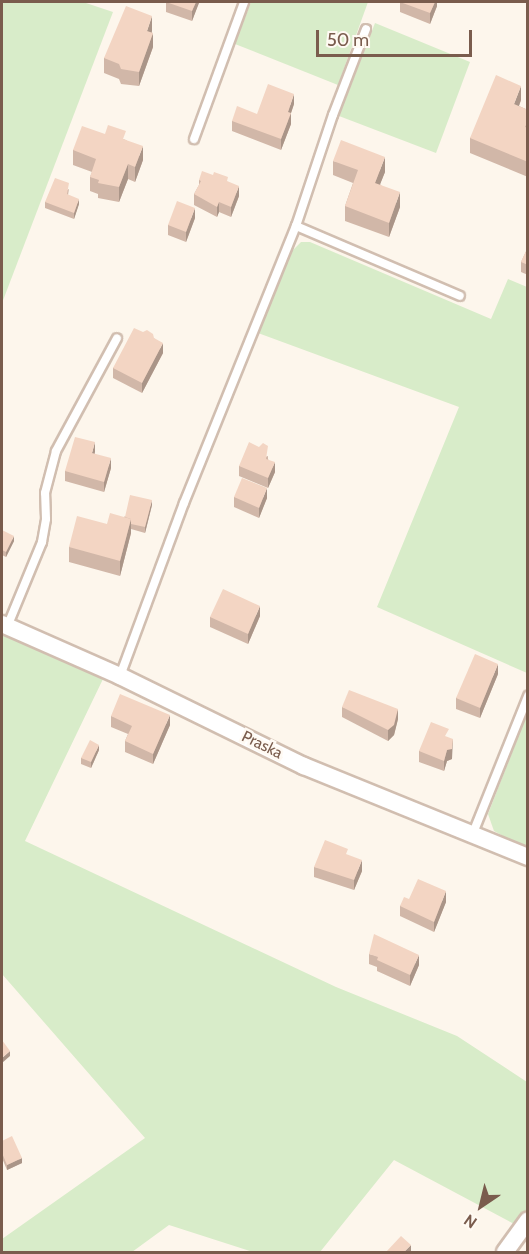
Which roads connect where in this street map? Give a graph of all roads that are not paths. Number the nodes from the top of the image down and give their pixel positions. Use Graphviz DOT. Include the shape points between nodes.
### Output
graph roads {
  1 [pos="244,2"];
  2 [pos="366,29"];
  3 [pos="194,139"];
  4 [pos="296,226"];
  5 [pos="460,296"];
  6 [pos="117,338"];
  7 [pos="4,625"];
  8 [pos="120,676"];
  9 [pos="528,696"];
  10 [pos="473,833"];
  11 [pos="528,857"];
  12 [pos="525,1229"];
  13 [pos="505,1252"];
  1 -- 3 [label="lane"];
  2 -- 4 [label="lane"];
  4 -- 5 [label="lane"];
  4 -- 8 [label="lane"];
  6 -- 7 [label="lane" via="56,451 45,493 42,542"];
  7 -- 8 [label="street, Praska"];
  8 -- 10 [label="street, Praska" via="304,766"];
  9 -- 10 [label="lane"];
  10 -- 11 [label="street, Praska"];
  12 -- 13 [label="street"];
}
